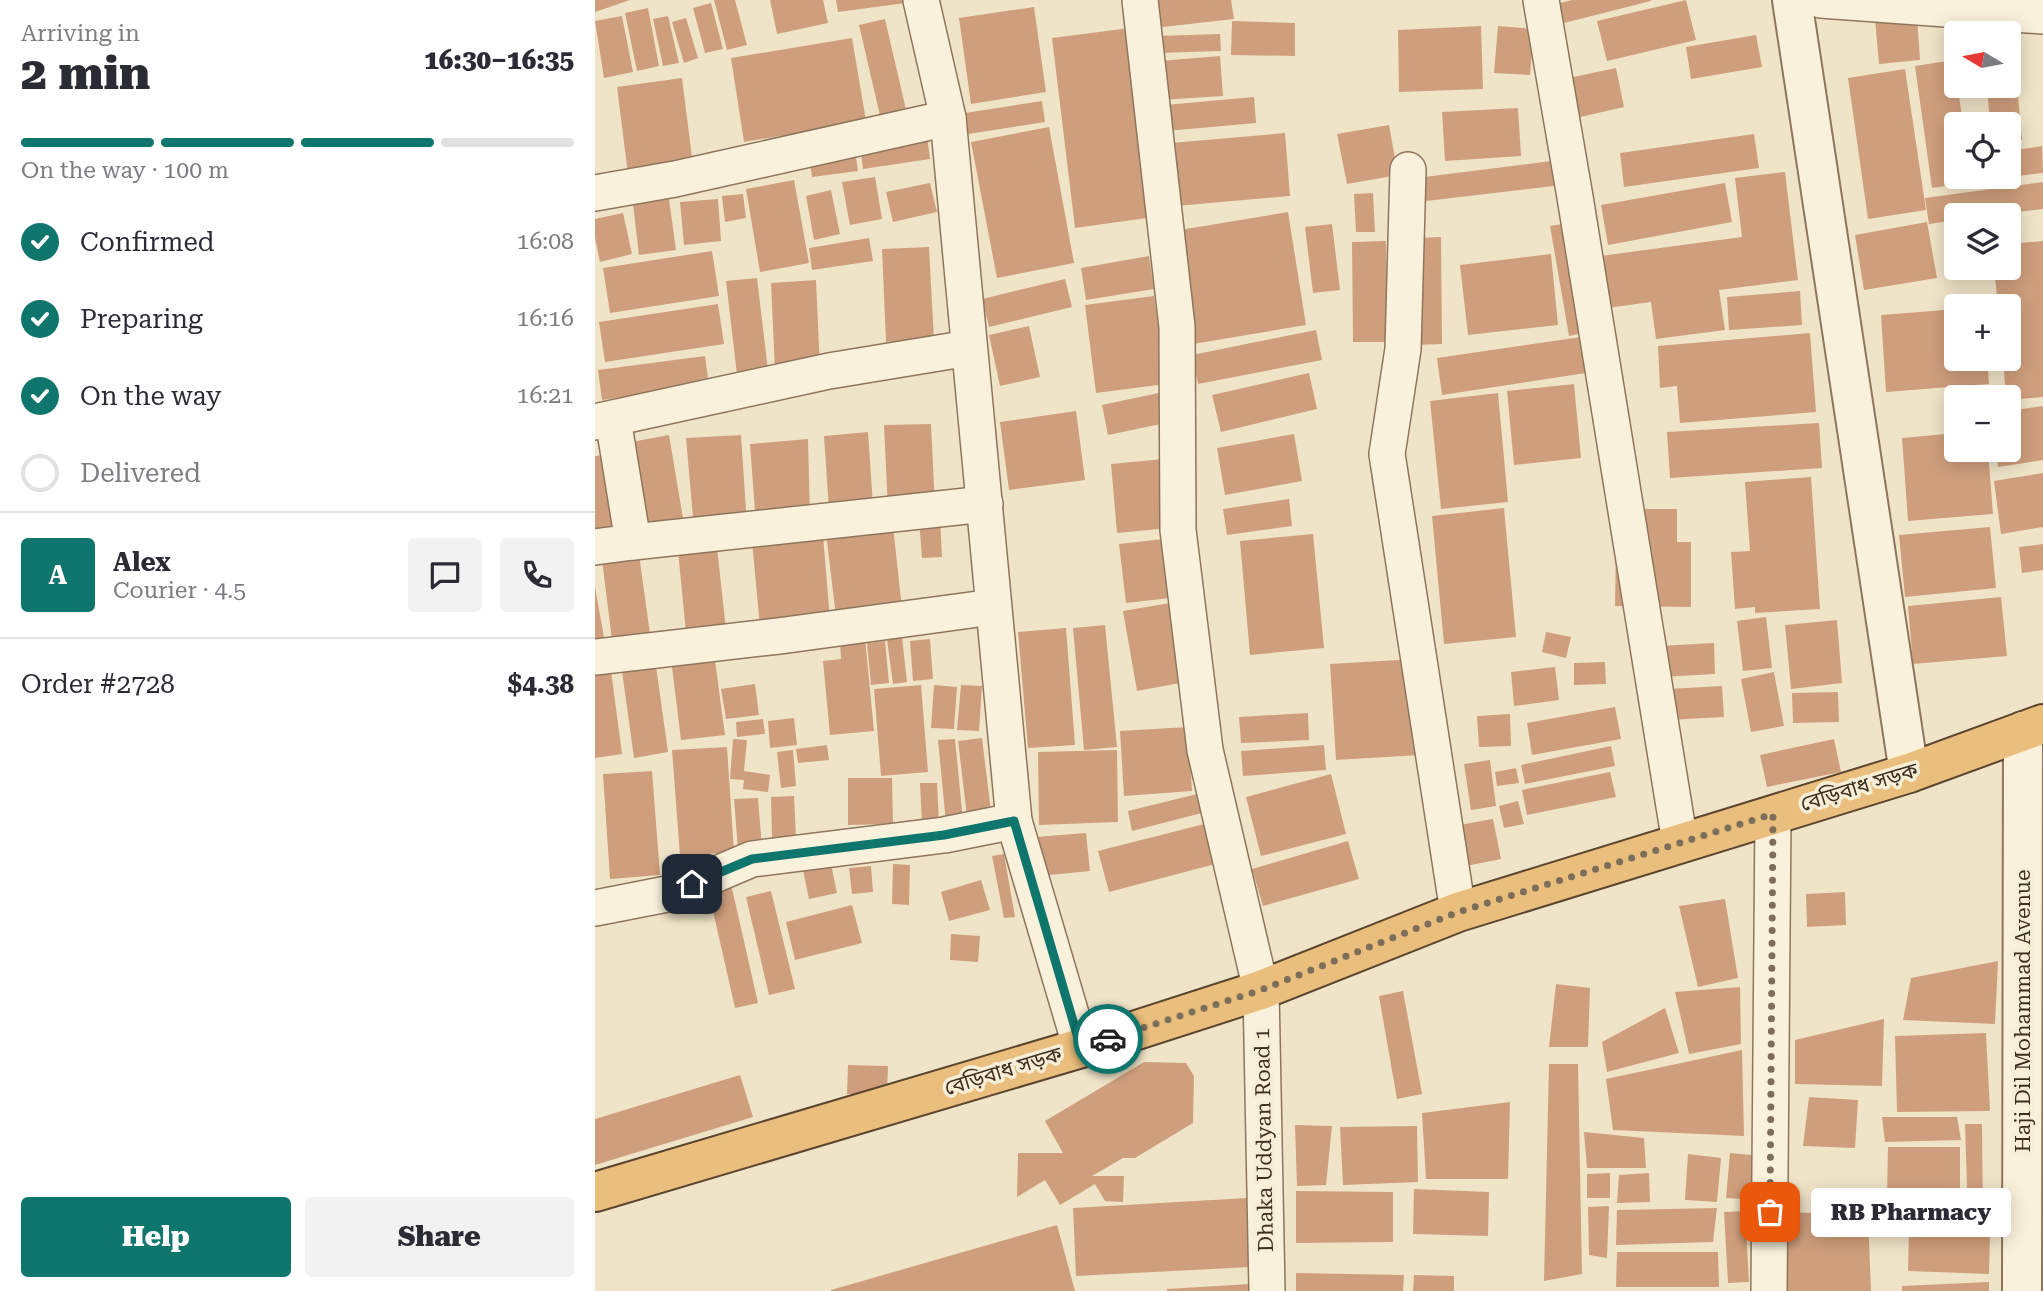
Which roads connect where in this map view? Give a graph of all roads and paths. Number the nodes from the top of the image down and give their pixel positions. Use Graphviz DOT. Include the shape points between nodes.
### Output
graph roads {
  1 [pos="921,0"];
  2 [pos="1140,0"];
  3 [pos="1541,0"];
  4 [pos="1792,0"];
  5 [pos="1821,0"];
  6 [pos="2043,16"];
  7 [pos="948,118"];
  8 [pos="1408,170"];
  9 [pos="595,193"];
  10 [pos="969,348"];
  11 [pos="604,421"];
  12 [pos="985,504"];
  13 [pos="633,541"];
  14 [pos="595,547"];
  15 [pos="993,607"];
  16 [pos="595,657"];
  17 [pos="2033,728"];
  18 [pos="1909,773"];
  19 [pos="1773,814"];
  20 [pos="1014,821"];
  21 [pos="1680,843"];
  22 [pos="595,908"];
  23 [pos="1458,912"];
  24 [pos="1261,990"];
  25 [pos="1081,1048"];
  26 [pos="595,1192"];
  27 [pos="1267,1291"];
  28 [pos="1769,1291"];
  29 [pos="2022,1291"];
  1 -- 7 [label="street"];
  2 -- 24 [label="street, Dhaka Uddyan Road 1" via="1177,327 1178,530 1205,750"];
  3 -- 21 [label="street"];
  4 -- 18 [label="street"];
  5 -- 6 [label="street"];
  7 -- 9 [label="street"];
  7 -- 10 [label="street"];
  8 -- 23 [label="street" via="1403,349 1387,454"];
  10 -- 11 [label="street" via="829,372"];
  10 -- 12 [label="street"];
  11 -- 13 [label="street"];
  12 -- 13 [label="street"];
  12 -- 15 [label="street"];
  13 -- 14 [label="street"];
  15 -- 16 [label="street"];
  15 -- 20 [label="street"];
  17 -- 18 [label="highway, বেড়িবাধ সড়ক"];
  17 -- 29 [label="street, Haji Dil Mohammad Avenue"];
  18 -- 19 [label="highway, বেড়িবাধ সড়ক"];
  19 -- 21 [label="highway, বেড়িবাধ সড়ক"];
  19 -- 28 [label="street"];
  20 -- 22 [label="street" via="944,835 752,859 672,893"];
  20 -- 25 [label="street"];
  21 -- 23 [label="highway, বেড়িবাধ সড়ক"];
  23 -- 24 [label="highway, বেড়িবাধ সড়ক"];
  24 -- 25 [label="highway, বেড়িবাধ সড়ক"];
  24 -- 27 [label="street, Dhaka Uddyan Road 1"];
  25 -- 26 [label="highway, বেড়িবাধ সড়ক"];
}
